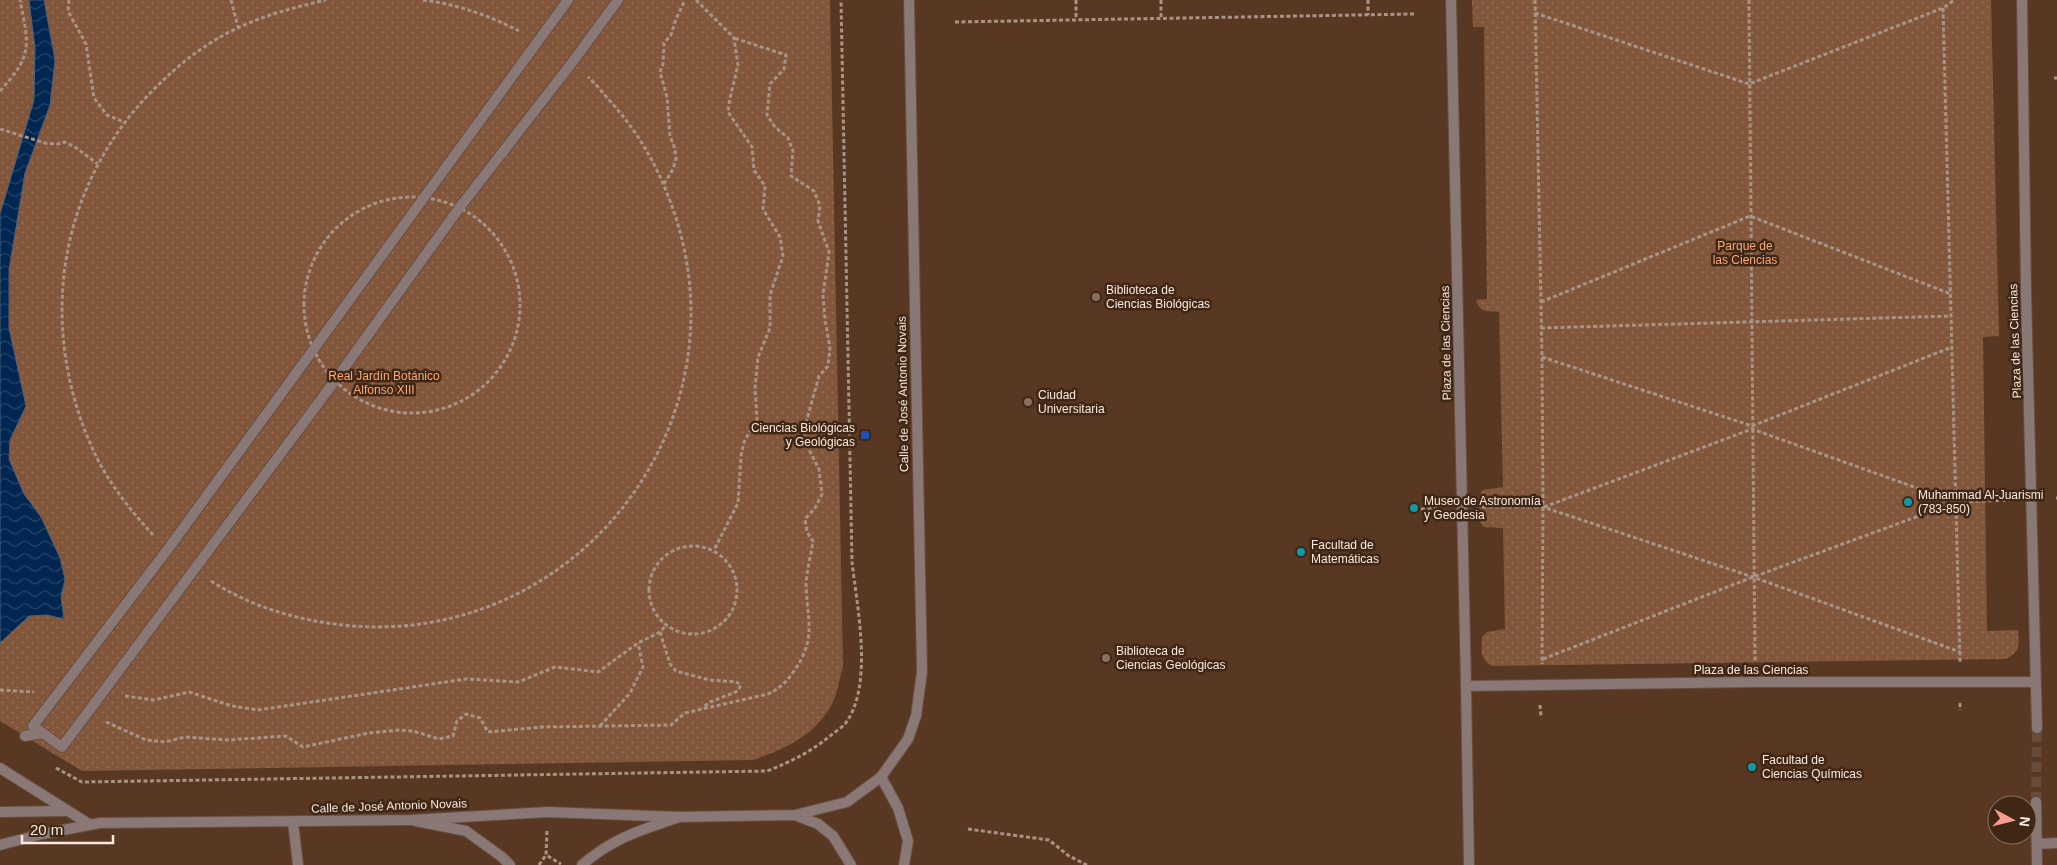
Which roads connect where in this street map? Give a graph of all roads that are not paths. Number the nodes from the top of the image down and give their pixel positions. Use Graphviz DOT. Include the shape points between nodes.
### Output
graph roads {
  1 [pos="568,0"];
  2 [pos="618,0"];
  3 [pos="909,0"];
  4 [pos="1451,0"];
  5 [pos="2022,0"];
  6 [pos="2036,682"];
  7 [pos="1466,686"];
  8 [pos="2037,728"];
  9 [pos="42,733"];
  10 [pos="25,736"];
  11 [pos="0,768"];
  12 [pos="881,777"];
  13 [pos="66,811"];
  14 [pos="0,812"];
  15 [pos="795,815"];
  16 [pos="680,817"];
  17 [pos="410,820"];
  18 [pos="293,822"];
  19 [pos="89,824"];
  20 [pos="2057,843"];
  21 [pos="2037,844"];
  22 [pos="0,845"];
  23 [pos="2037,845"];
  24 [pos="298,865"];
  25 [pos="510,865"];
  26 [pos="582,865"];
  27 [pos="851,865"];
  28 [pos="904,865"];
  29 [pos="1468,865"];
  30 [pos="2037,865"];
  1 -- 9 [label="street" via="168,549 33,726"];
  2 -- 9 [label="street" via="460,207 62,747"];
  3 -- 12 [label="street, Calle de José Antonio Novais" via="922,672 916,716 908,739"];
  4 -- 7 [label="street, Plaza de las Ciencias"];
  5 -- 6 [label="street, Plaza de las Ciencias"];
  6 -- 7 [label="street, Plaza de las Ciencias"];
  6 -- 8 [label="street, Plaza de las Ciencias"];
  7 -- 29 [label="street, Plaza de las Ciencias"];
  9 -- 10 [label="street"];
  11 -- 13 [label="street"];
  12 -- 15 [label="street, Calle de José Antonio Novais" via="848,802"];
  12 -- 28 [label="street" via="898,808 908,841"];
  13 -- 14 [label="street"];
  13 -- 19 [label="street"];
  15 -- 16 [label="street, Calle de José Antonio Novais"];
  15 -- 27 [label="street, Calle de José Antonio Novais" via="818,824 832,836"];
  16 -- 17 [label="street, Calle de José Antonio Novais" via="548,812"];
  16 -- 26 [label="street" via="622,837"];
  17 -- 18 [label="street, Calle de José Antonio Novais"];
  17 -- 25 [label="street" via="466,831"];
  18 -- 19 [label="street, Calle de José Antonio Novais"];
  18 -- 24 [label="street"];
  19 -- 22 [label="street, Calle de José Antonio Novais"];
  20 -- 21 [label="street"];
  23 -- 30 [label="street"];
}
